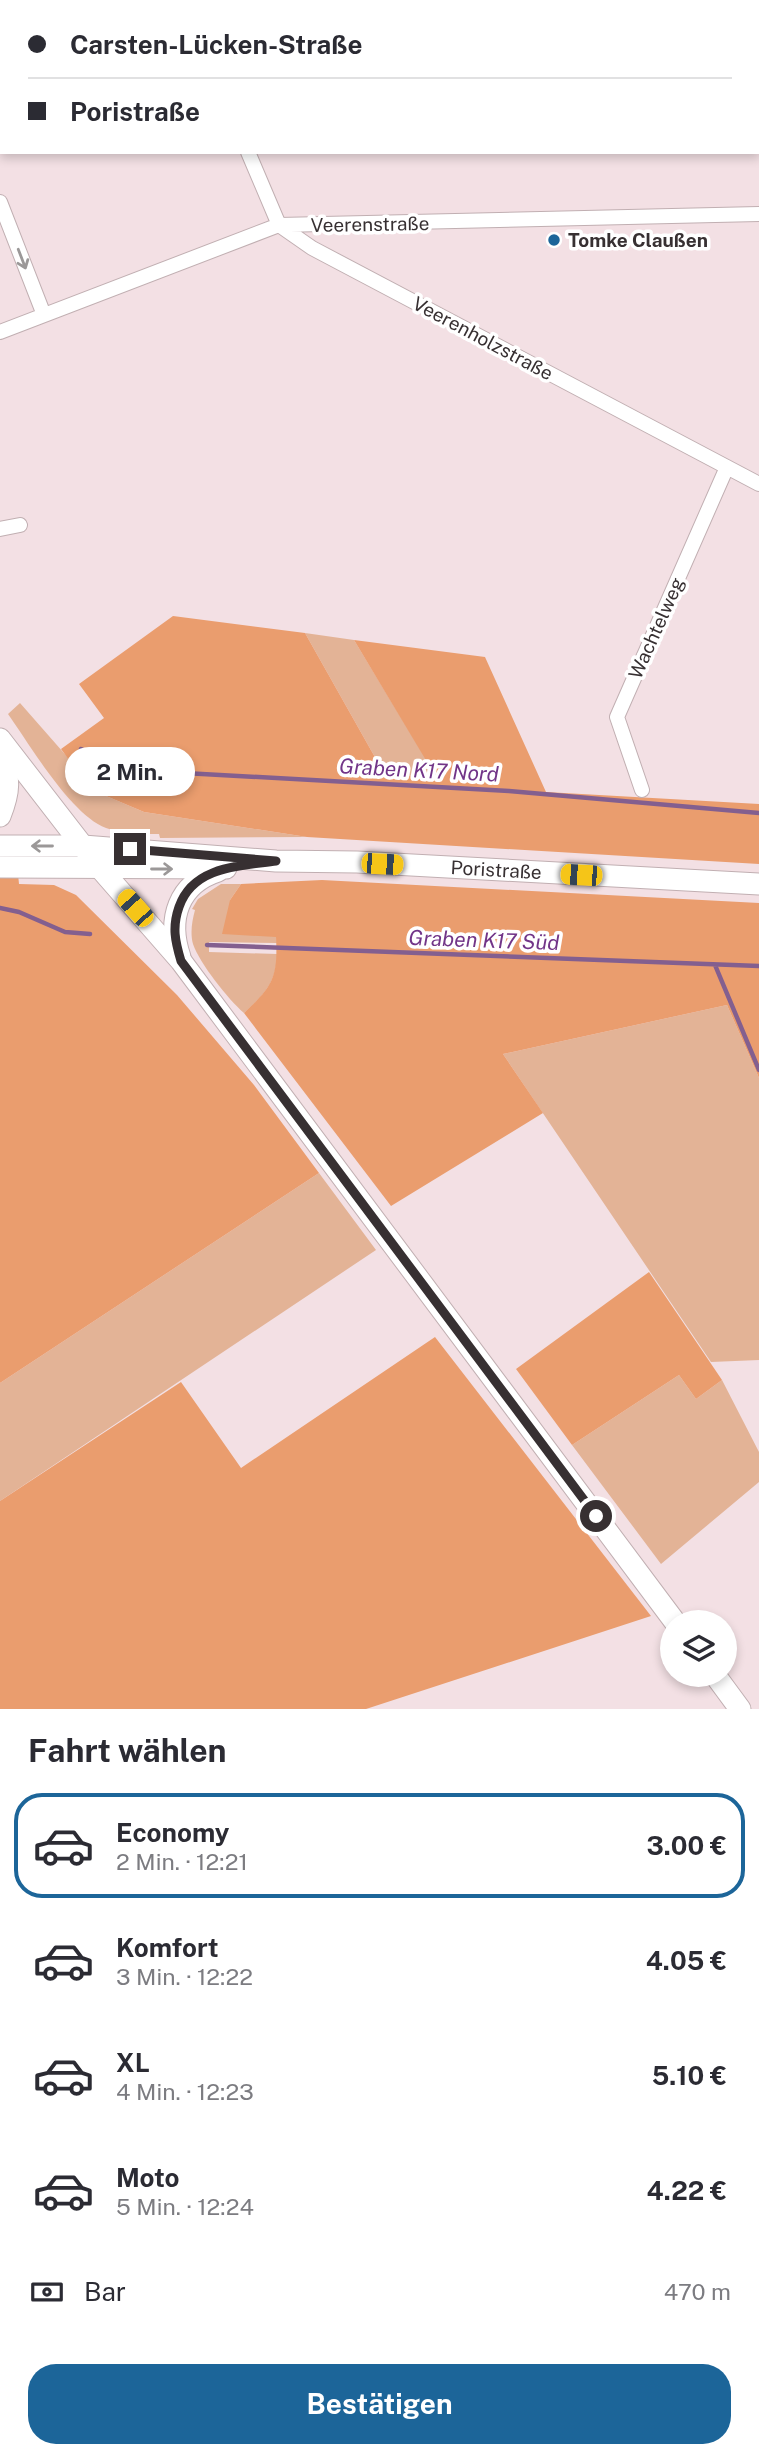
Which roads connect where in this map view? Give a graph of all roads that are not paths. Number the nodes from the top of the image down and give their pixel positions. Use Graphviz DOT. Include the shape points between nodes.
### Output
graph roads {
  1 [pos="249,154"];
  2 [pos="0,202"];
  3 [pos="759,214"];
  4 [pos="279,225"];
  5 [pos="44,315"];
  6 [pos="0,332"];
  7 [pos="727,467"];
  8 [pos="759,484"];
  9 [pos="20,525"];
  10 [pos="0,529"];
  11 [pos="0,740"];
  12 [pos="642,790"];
  13 [pos="0,816"];
  14 [pos="0,846"];
  15 [pos="83,846"];
  16 [pos="276,861"];
  17 [pos="0,867"];
  18 [pos="99,867"];
  19 [pos="226,868"];
  20 [pos="759,884"];
  21 [pos="181,961"];
  22 [pos="667,1610"];
  23 [pos="724,1687"];
  24 [pos="740,1709"];
  1 -- 4 [label="street"];
  2 -- 5 [label="street, one-way"];
  3 -- 4 [label="street, Veerenstraße"];
  4 -- 5 [label="street, Veerenstraße"];
  4 -- 7 [label="street, Veerenholzstraße" via="312,248"];
  5 -- 6 [label="street, Veerenstraße"];
  7 -- 8 [label="street, Veerenholzstraße"];
  7 -- 12 [label="street, Wachtelweg" via="617,717"];
  9 -- 10 [label="street"];
  11 -- 13 [label="main road" via="9,781"];
  11 -- 15 [label="main road"];
  15 -- 14 [label="main road, Poristraße, one-way"];
  15 -- 16 [label="main road, Poristraße"];
  15 -- 18 [label="main road"];
  16 -- 19 [label="main road, Poristraße"];
  16 -- 20 [label="main road, Poristraße"];
  17 -- 18 [label="main road, Poristraße"];
  18 -- 19 [label="main road, Poristraße, one-way"];
  18 -- 21 [label="main road"];
  19 -- 21 [label="main road" via="202,876 183,897 174,922"];
  21 -- 22 [label="main road"];
  23 -- 24 [label="main road"];
}
